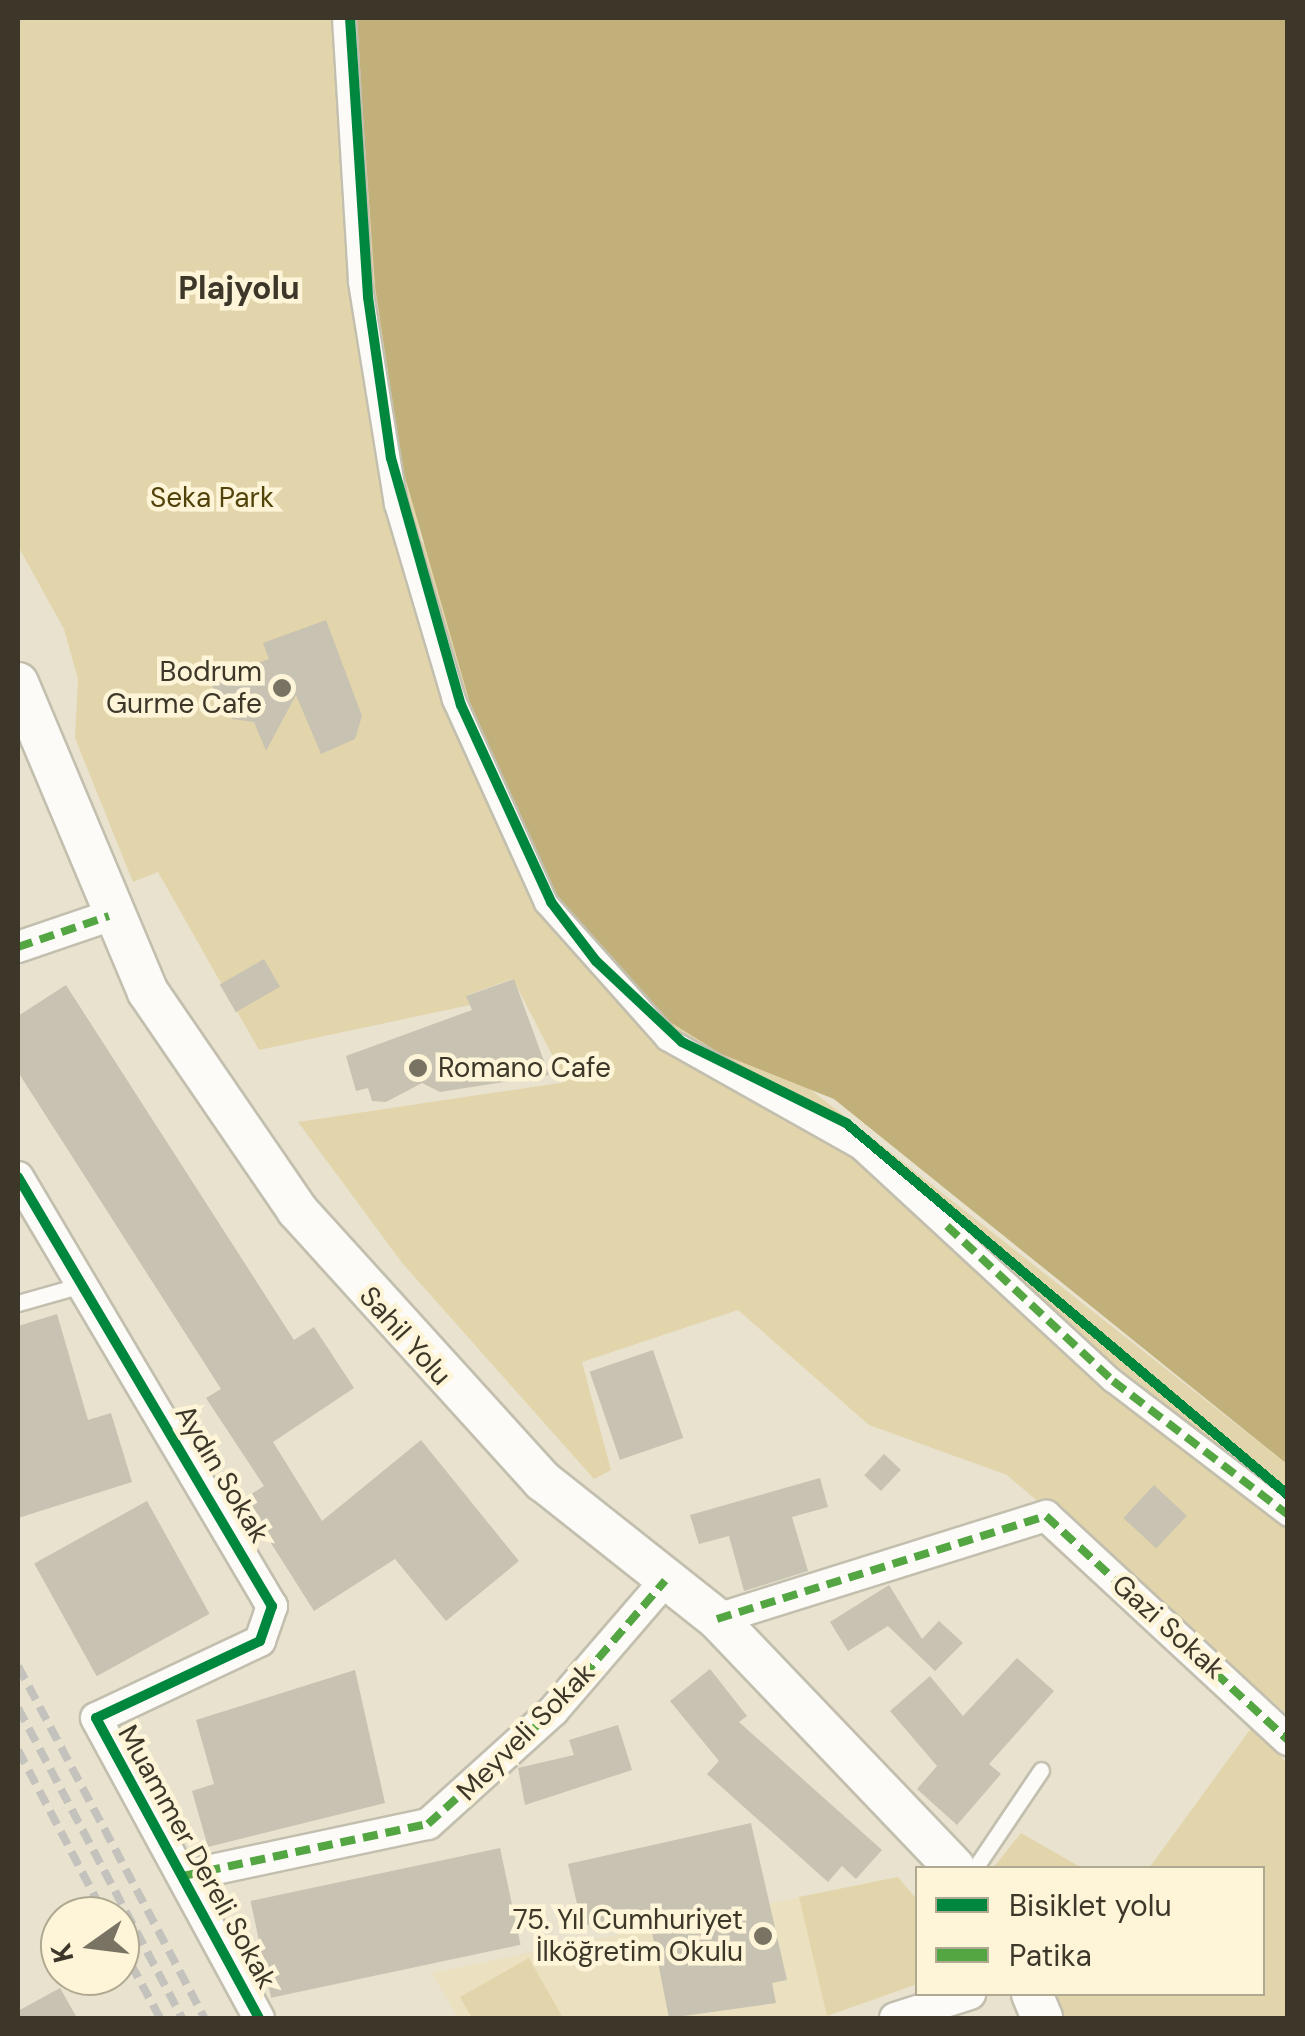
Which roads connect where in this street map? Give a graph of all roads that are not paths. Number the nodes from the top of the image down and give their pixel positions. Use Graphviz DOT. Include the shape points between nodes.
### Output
graph roads {
  1 [pos="344,18"];
  2 [pos="18,683"];
  3 [pos="109,916"];
  4 [pos="18,946"];
  5 [pos="18,1178"];
  6 [pos="82,1285"];
  7 [pos="18,1303"];
  8 [pos="1288,1515"];
  9 [pos="665,1581"];
  10 [pos="717,1619"];
  11 [pos="96,1718"];
  12 [pos="1288,1740"];
  13 [pos="1041,1770"];
  14 [pos="953,1866"];
  15 [pos="977,1866"];
  16 [pos="183,1876"];
  17 [pos="964,1996"];
  18 [pos="259,2018"];
  19 [pos="895,2018"];
  1 -- 8 [label="street" via="360,282 396,504 454,700 546,903 667,1040 858,1147 1114,1381"];
  2 -- 3 [label="main road, Sahil Yolu"];
  3 -- 4 [label="street"];
  3 -- 9 [label="main road, Sahil Yolu" via="184,1050 309,1225 542,1482"];
  5 -- 6 [label="street, Aydın Sokak"];
  6 -- 7 [label="lane"];
  6 -- 11 [label="street, Aydın Sokak" via="273,1618 260,1641"];
  9 -- 10 [label="main road, Sahil Yolu"];
  9 -- 16 [label="street, Meyveli Sokak" via="553,1711 428,1824"];
  10 -- 12 [label="street, Gazi Sokak" via="1046,1516"];
  10 -- 14 [label="main road, Sahil Yolu"];
  11 -- 16 [label="street, Muammer Dereli Sokak"];
  13 -- 15 [label="lane"];
  16 -- 18 [label="street, Muammer Dereli Sokak"];
  17 -- 19 [label="street"];
}
